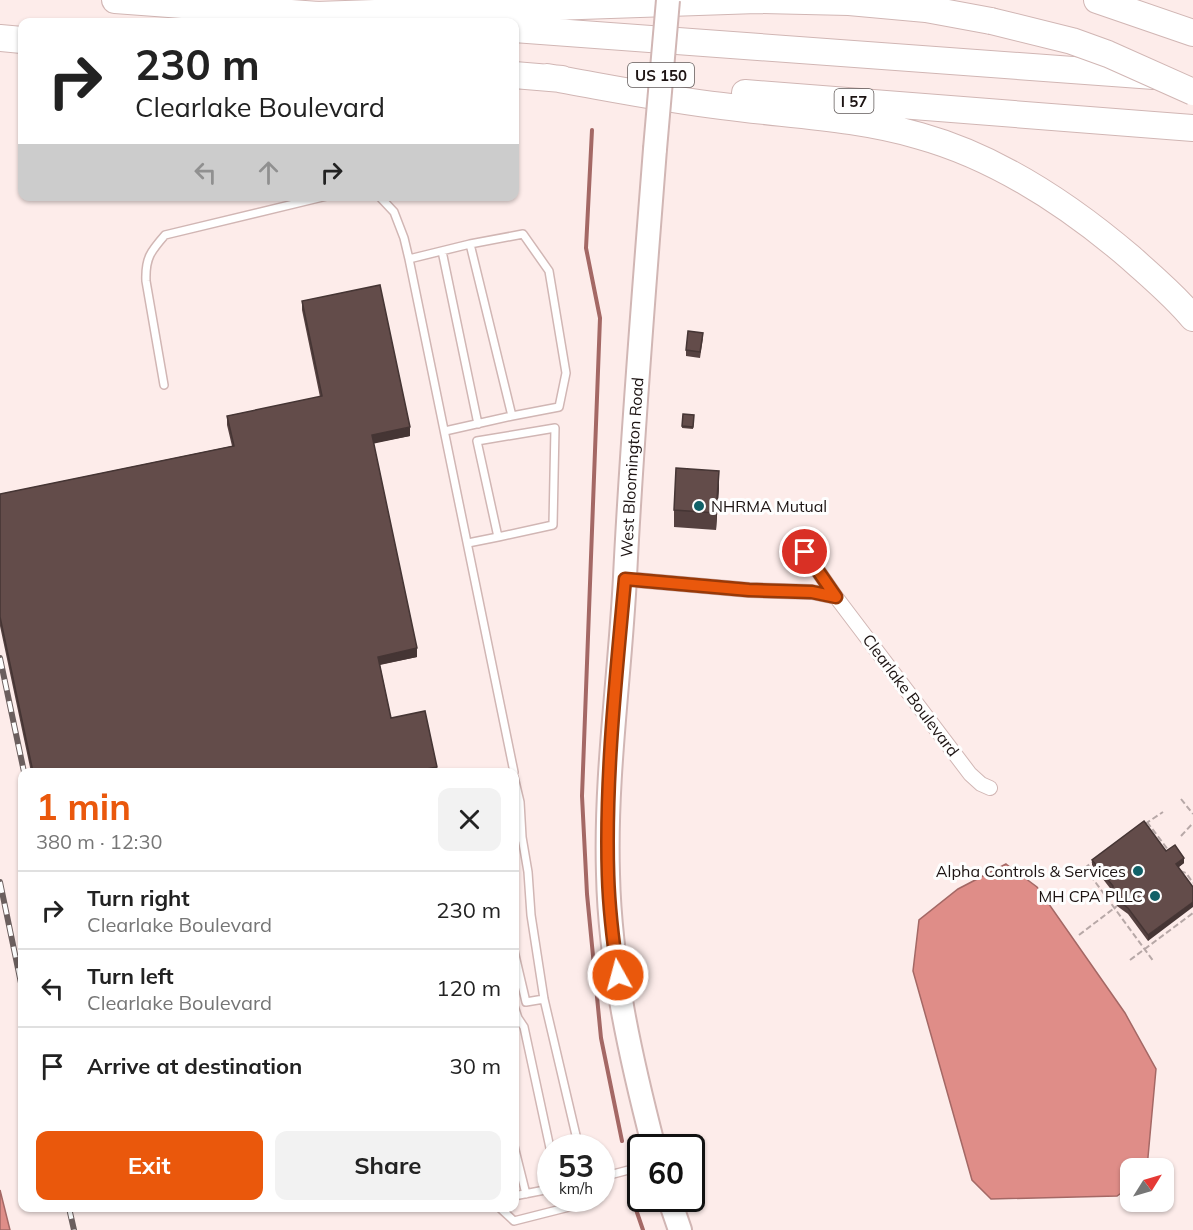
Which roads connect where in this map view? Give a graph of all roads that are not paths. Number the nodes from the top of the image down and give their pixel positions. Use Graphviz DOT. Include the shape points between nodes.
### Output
graph roads {
  1 [pos="116,0"];
  2 [pos="668,0"];
  3 [pos="1097,0"];
  4 [pos="856,1"];
  5 [pos="316,15"];
  6 [pos="360,18"];
  7 [pos="519,29"];
  8 [pos="1193,33"];
  9 [pos="0,38"];
  10 [pos="18,40"];
  11 [pos="519,75"];
  12 [pos="546,77"];
  13 [pos="1193,79"];
  14 [pos="1193,92"];
  15 [pos="1193,128"];
  16 [pos="306,201"];
  17 [pos="384,201"];
  18 [pos="471,244"];
  19 [pos="442,251"];
  20 [pos="409,259"];
  21 [pos="1193,318"];
  22 [pos="164,385"];
  23 [pos="512,416"];
  24 [pos="478,424"];
  25 [pos="445,431"];
  26 [pos="498,537"];
  27 [pos="468,543"];
  28 [pos="805,552"];
  29 [pos="625,579"];
  30 [pos="836,597"];
  31 [pos="513,768"];
  32 [pos="990,788"];
  33 [pos="519,798"];
  34 [pos="519,820"];
  35 [pos="519,841"];
  36 [pos="519,972"];
  37 [pos="544,999"];
  38 [pos="519,1020"];
  39 [pos="547,1134"];
  40 [pos="576,1134"];
  41 [pos="651,1134"];
  42 [pos="519,1166"];
  43 [pos="537,1191"];
  44 [pos="526,1194"];
  45 [pos="519,1195"];
  46 [pos="504,1212"];
  47 [pos="549,1212"];
  48 [pos="674,1212"];
  49 [pos="680,1230"];
  1 -- 5 [label="highway"];
  2 -- 29 [label="main road, West Bloomington Road / US 150, bridge"];
  3 -- 8 [label="highway"];
  4 -- 5 [label="highway" via="757,0"];
  4 -- 14 [label="highway, bridge" via="991,21 1072,41"];
  5 -- 6 [label="highway"];
  7 -- 13 [label="highway"];
  9 -- 10 [label="highway"];
  11 -- 12 [label="highway, I 57"];
  12 -- 15 [label="highway, I 57"];
  12 -- 21 [label="highway" via="888,129 951,146 1008,172 1057,201 1145,270"];
  16 -- 22 [label="lane" via="165,235 154,247 145,265 146,281"];
  17 -- 20 [label="lane" via="394,212"];
  18 -- 19 [label="lane"];
  18 -- 23 [label="lane"];
  18 -- 23 [label="lane" via="523,234 549,271 566,373 559,406"];
  19 -- 20 [label="lane"];
  19 -- 24 [label="lane"];
  20 -- 25 [label="lane"];
  23 -- 24 [label="lane"];
  24 -- 25 [label="lane"];
  25 -- 27 [label="lane"];
  26 -- 26 [label="lane" via="477,441 555,428 553,525"];
  26 -- 27 [label="lane"];
  27 -- 31 [label="lane"];
  28 -- 30 [label="street, Clearlake Boulevard"];
  29 -- 30 [label="street"];
  29 -- 41 [label="main road, West Bloomington Road / US 150" via="611,759 608,878 627,1032"];
  30 -- 32 [label="street, Clearlake Boulevard" via="970,774"];
  33 -- 34 [label="lane"];
  35 -- 37 [label="lane" via="528,872"];
  36 -- 37 [label="lane" via="526,1002"];
  37 -- 40 [label="lane"];
  38 -- 39 [label="lane" via="524,1027"];
  42 -- 44 [label="lane"];
  43 -- 44 [label="lane"];
  44 -- 45 [label="lane"];
  46 -- 47 [label="lane" via="514,1221"];
  48 -- 49 [label="main road"];
}
